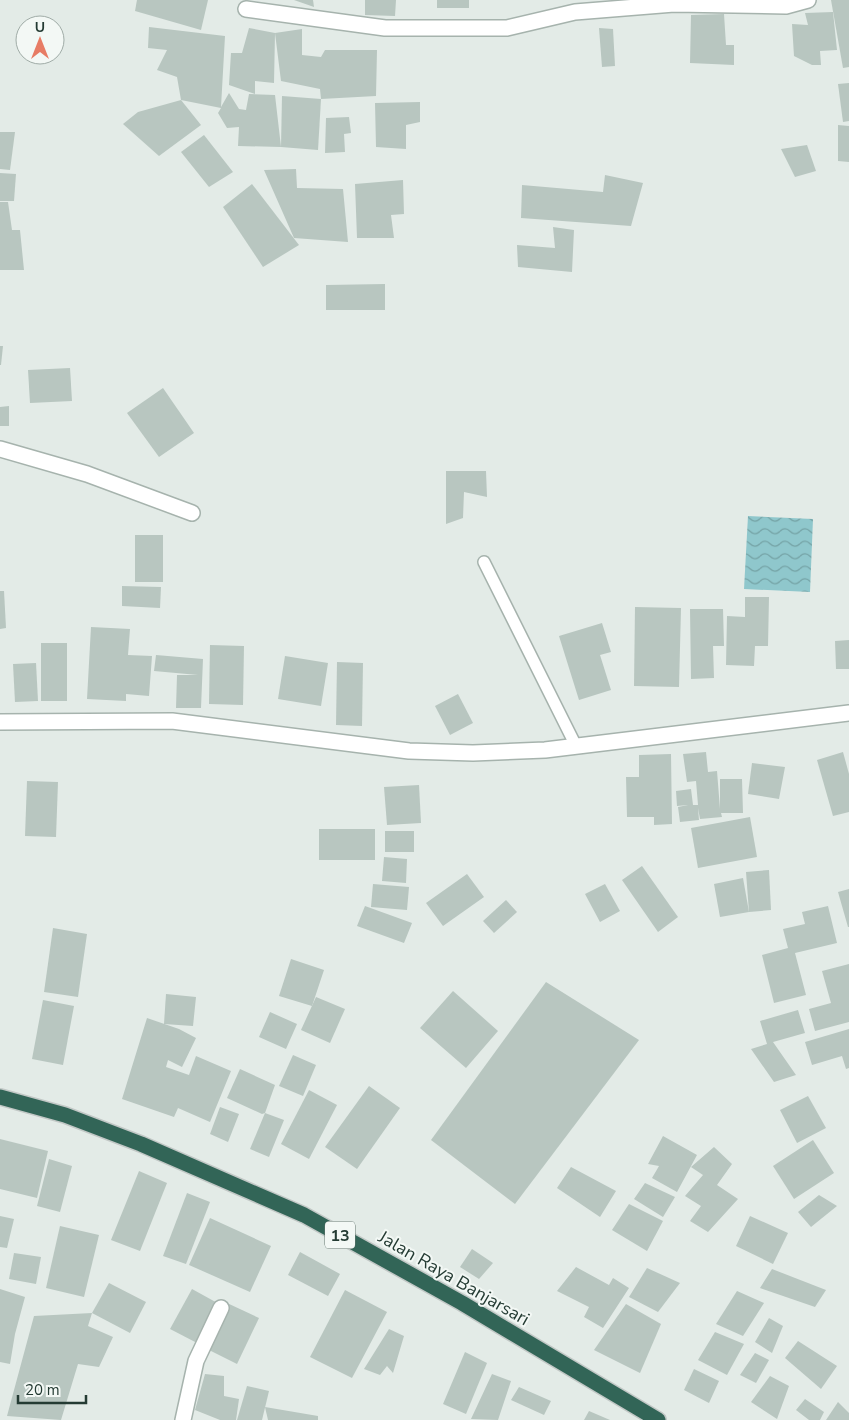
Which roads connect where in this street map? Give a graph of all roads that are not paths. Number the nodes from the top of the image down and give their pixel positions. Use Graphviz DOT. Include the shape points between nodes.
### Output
graph roads {
  1 [pos="808,0"];
  2 [pos="246,9"];
  3 [pos="0,449"];
  4 [pos="192,513"];
  5 [pos="484,562"];
  6 [pos="849,713"];
  7 [pos="0,722"];
  8 [pos="576,746"];
  9 [pos="0,1097"];
  10 [pos="221,1308"];
  11 [pos="183,1420"];
  12 [pos="658,1420"];
  1 -- 2 [label="street" via="786,6 674,4 575,12 507,28 385,28"];
  3 -- 4 [label="street" via="87,474"];
  5 -- 8 [label="lane"];
  6 -- 8 [label="street"];
  7 -- 8 [label="street" via="172,721 409,751 473,753"];
  9 -- 12 [label="highway, Jalan Raya Banjarsari / 13" via="65,1115 140,1144 304,1216 462,1303"];
  10 -- 11 [label="street" via="196,1362"];
}
